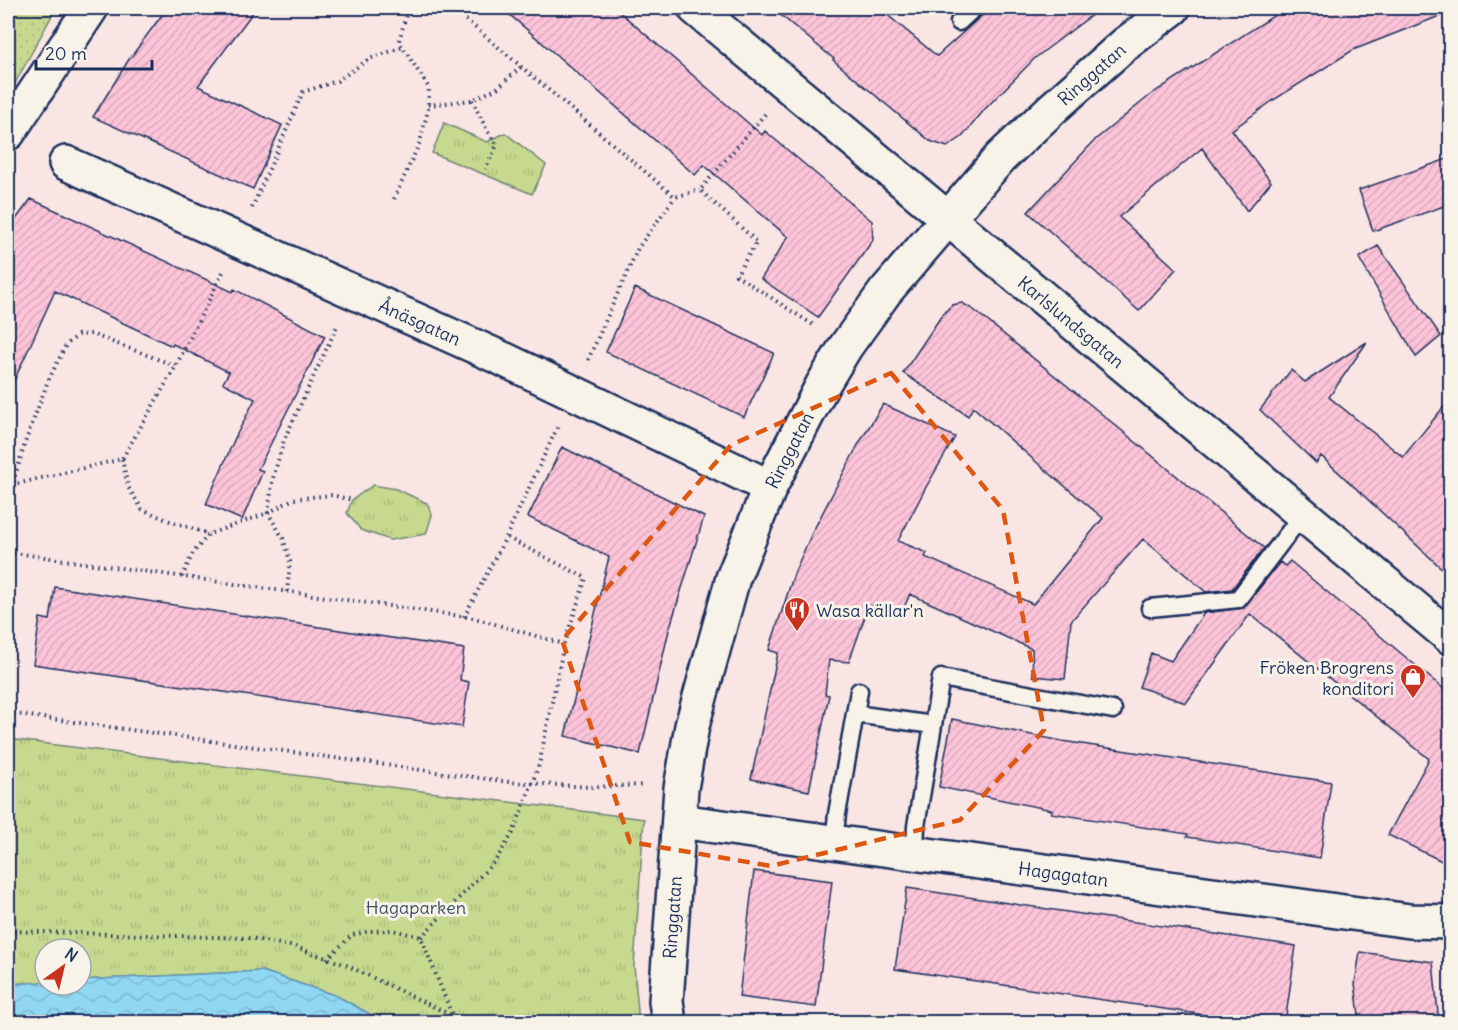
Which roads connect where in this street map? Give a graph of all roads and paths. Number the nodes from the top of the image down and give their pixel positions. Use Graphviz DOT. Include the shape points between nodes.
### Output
graph roads {
  1 [pos="91,8"];
  2 [pos="408,8"];
  3 [pos="452,8"];
  4 [pos="694,8"];
  5 [pos="974,8"];
  6 [pos="1173,8"];
  7 [pos="959,22"];
  8 [pos="403,47"];
  9 [pos="522,67"];
  10 [pos="789,86"];
  11 [pos="472,100"];
  12 [pos="428,105"];
  13 [pos="8,133"];
  14 [pos="66,163"];
  15 [pos="485,169"];
  16 [pos="700,189"];
  17 [pos="675,197"];
  18 [pos="394,199"];
  19 [pos="949,218"];
  20 [pos="239,241"];
  21 [pos="352,292"];
  22 [pos="846,346"];
  23 [pos="176,366"];
  24 [pos="573,393"];
  25 [pos="122,459"];
  26 [pos="12,485"];
  27 [pos="770,487"];
  28 [pos="8,498"];
  29 [pos="352,500"];
  30 [pos="268,513"];
  31 [pos="1303,514"];
  32 [pos="209,534"];
  33 [pos="506,537"];
  34 [pos="8,552"];
  35 [pos="182,577"];
  36 [pos="287,592"];
  37 [pos="1150,608"];
  38 [pos="464,617"];
  39 [pos="1450,637"];
  40 [pos="564,645"];
  41 [pos="858,691"];
  42 [pos="1113,710"];
  43 [pos="8,713"];
  44 [pos="855,714"];
  45 [pos="933,725"];
  46 [pos="533,784"];
  47 [pos="681,788"];
  48 [pos="678,821"];
  49 [pos="834,843"];
  50 [pos="915,853"];
  51 [pos="1450,922"];
  52 [pos="8,931"];
  53 [pos="421,937"];
  54 [pos="327,959"];
  55 [pos="453,1016"];
  56 [pos="464,1023"];
  57 [pos="669,1023"];
  1 -- 13 [label="street"];
  2 -- 8 [label="path" via="399,41"];
  3 -- 9 [label="path"];
  4 -- 10 [label="street, Karlslundsgatan"];
  5 -- 7 [label="lane"];
  6 -- 19 [label="street, Ringgatan" via="1124,45 1023,136"];
  8 -- 12 [label="path" via="429,88"];
  8 -- 20 [label="path" via="369,58 337,81 303,92"];
  9 -- 11 [label="path" via="496,89"];
  9 -- 17 [label="path"];
  10 -- 16 [label="path"];
  10 -- 19 [label="street, Karlslundsgatan"];
  11 -- 12 [label="path"];
  11 -- 15 [label="path" via="497,145"];
  12 -- 18 [label="path" via="420,142"];
  14 -- 20 [label="street, Ånäsgatan"];
  16 -- 17 [label="path"];
  16 -- 22 [label="path" via="757,242 736,275"];
  17 -- 24 [label="path" via="638,248"];
  19 -- 22 [label="street, Ringgatan" via="885,292"];
  19 -- 31 [label="street, Karlslundsgatan"];
  20 -- 21 [label="street, Ånäsgatan"];
  20 -- 23 [label="path"];
  21 -- 24 [label="street, Ånäsgatan"];
  21 -- 30 [label="path" via="284,440"];
  22 -- 27 [label="street, Ringgatan"];
  23 -- 25 [label="path"];
  23 -- 26 [label="path" via="91,334 78,335 66,345 48,381"];
  24 -- 27 [label="street, Ånäsgatan"];
  24 -- 33 [label="path"];
  25 -- 26 [label="path"];
  25 -- 32 [label="path" via="128,487 142,509"];
  26 -- 28 [label="path"];
  27 -- 47 [label="street, Ringgatan" via="733,578 692,726"];
  29 -- 30 [label="path" via="333,495 293,499"];
  30 -- 32 [label="path"];
  30 -- 36 [label="path" via="283,538 290,561"];
  31 -- 37 [label="lane" via="1238,599"];
  31 -- 39 [label="street, Karlslundsgatan"];
  32 -- 35 [label="path"];
  33 -- 38 [label="path"];
  33 -- 40 [label="path" via="586,578"];
  34 -- 35 [label="path"];
  35 -- 36 [label="path"];
  36 -- 38 [label="path"];
  38 -- 40 [label="path"];
  40 -- 46 [label="path"];
  41 -- 44 [label="lane"];
  42 -- 45 [label="lane" via="941,678"];
  43 -- 46 [label="path"];
  44 -- 45 [label="lane"];
  44 -- 49 [label="lane"];
  45 -- 50 [label="lane"];
  46 -- 47 [label="path" via="659,784"];
  46 -- 53 [label="path" via="513,833 495,861"];
  47 -- 48 [label="street, Ringgatan"];
  48 -- 49 [label="street, Hagagatan"];
  48 -- 57 [label="street, Ringgatan" via="666,1001"];
  49 -- 50 [label="street, Hagagatan"];
  50 -- 51 [label="street, Hagagatan" via="1410,921"];
  52 -- 54 [label="path" via="250,938 295,947"];
  53 -- 54 [label="path" via="393,930 352,935"];
  53 -- 55 [label="path"];
  54 -- 55 [label="path"];
  55 -- 56 [label="path"];
}
